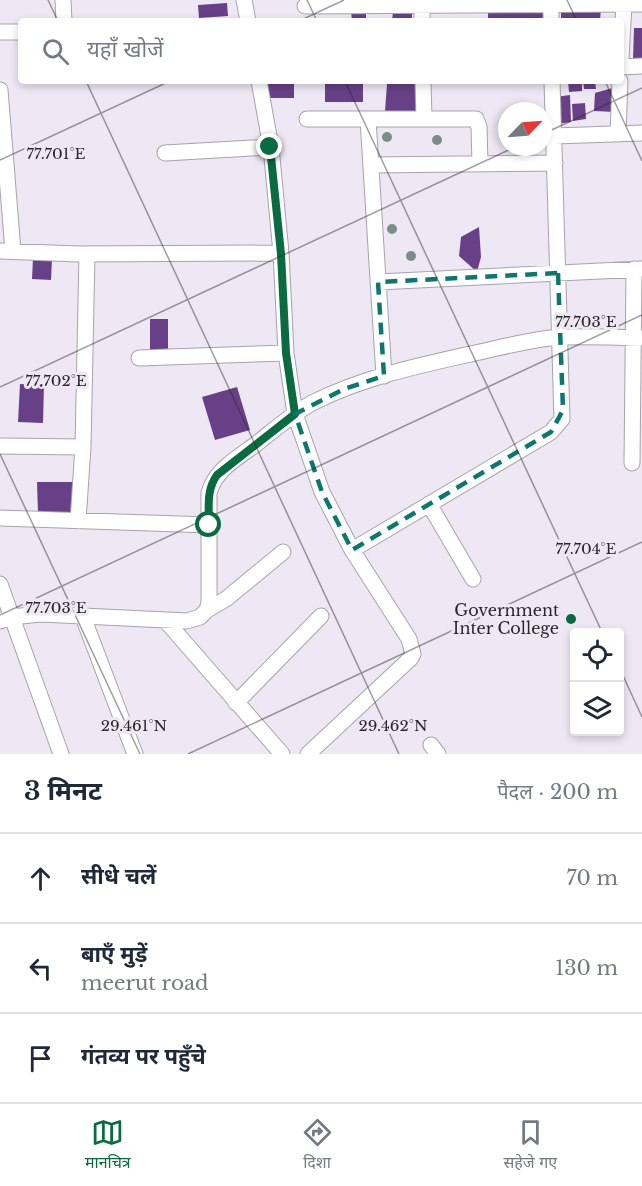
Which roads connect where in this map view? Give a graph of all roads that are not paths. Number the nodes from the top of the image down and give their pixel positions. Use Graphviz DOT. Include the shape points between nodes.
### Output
graph roads {
  1 [pos="63,0"];
  2 [pos="244,0"];
  3 [pos="550,2"];
  4 [pos="624,4"];
  5 [pos="642,4"];
  6 [pos="422,5"];
  7 [pos="305,6"];
  8 [pos="64,18"];
  9 [pos="247,18"];
  10 [pos="422,18"];
  11 [pos="551,18"];
  12 [pos="623,18"];
  13 [pos="0,32"];
  14 [pos="18,32"];
  15 [pos="642,66"];
  16 [pos="624,67"];
  17 [pos="260,84"];
  18 [pos="423,84"];
  19 [pos="552,84"];
  20 [pos="620,84"];
  21 [pos="0,90"];
  22 [pos="368,118"];
  23 [pos="424,118"];
  24 [pos="307,119"];
  25 [pos="642,133"];
  26 [pos="618,134"];
  27 [pos="554,136"];
  28 [pos="2,137"];
  29 [pos="270,147"];
  30 [pos="165,153"];
  31 [pos="555,163"];
  32 [pos="480,164"];
  33 [pos="371,165"];
  34 [pos="6,251"];
  35 [pos="87,254"];
  36 [pos="281,254"];
  37 [pos="638,269"];
  38 [pos="558,273"];
  39 [pos="378,282"];
  40 [pos="558,337"];
  41 [pos="638,338"];
  42 [pos="286,353"];
  43 [pos="139,358"];
  44 [pos="384,376"];
  45 [pos="295,414"];
  46 [pos="0,446"];
  47 [pos="83,447"];
  48 [pos="632,463"];
  49 [pos="429,504"];
  50 [pos="0,518"];
  51 [pos="78,521"];
  52 [pos="209,525"];
  53 [pos="352,550"];
  54 [pos="283,552"];
  55 [pos="473,579"];
  56 [pos="0,584"];
  57 [pos="207,610"];
  58 [pos="321,616"];
  59 [pos="83,617"];
  60 [pos="5,619"];
  61 [pos="165,620"];
  62 [pos="236,703"];
  63 [pos="61,754"];
  64 [pos="135,754"];
  65 [pos="282,754"];
  66 [pos="308,754"];
  1 -- 8 [label="street"];
  2 -- 9 [label="street"];
  3 -- 4 [label="street"];
  3 -- 6 [label="street"];
  3 -- 11 [label="street"];
  4 -- 5 [label="street"];
  4 -- 12 [label="street"];
  6 -- 7 [label="street"];
  6 -- 10 [label="street"];
  13 -- 14 [label="street"];
  15 -- 16 [label="street"];
  17 -- 29 [label="street"];
  18 -- 23 [label="street"];
  19 -- 27 [label="street"];
  20 -- 26 [label="street"];
  21 -- 28 [label="street"];
  22 -- 23 [label="street"];
  22 -- 24 [label="street"];
  22 -- 33 [label="street"];
  23 -- 32 [label="street" via="476,119"];
  25 -- 26 [label="street"];
  26 -- 27 [label="street"];
  27 -- 31 [label="street"];
  28 -- 34 [label="street"];
  29 -- 30 [label="street"];
  29 -- 36 [label="street"];
  31 -- 32 [label="street"];
  31 -- 38 [label="street"];
  32 -- 33 [label="street"];
  33 -- 39 [label="street"];
  34 -- 35 [label="street"];
  35 -- 36 [label="street"];
  35 -- 47 [label="street"];
  36 -- 42 [label="street"];
  37 -- 38 [label="street"];
  37 -- 41 [label="street"];
  38 -- 39 [label="street"];
  38 -- 40 [label="street"];
  39 -- 44 [label="street"];
  40 -- 41 [label="street"];
  40 -- 44 [label="street" via="513,344"];
  40 -- 49 [label="street" via="563,410 557,426"];
  41 -- 48 [label="street"];
  42 -- 43 [label="street"];
  42 -- 45 [label="street"];
  44 -- 45 [label="street" via="344,389"];
  45 -- 52 [label="street" via="217,475 209,493"];
  45 -- 53 [label="street" via="322,492"];
  46 -- 47 [label="street"];
  47 -- 51 [label="street"];
  49 -- 53 [label="street"];
  49 -- 55 [label="street"];
  50 -- 51 [label="street"];
  51 -- 52 [label="street"];
  52 -- 57 [label="street"];
  53 -- 66 [label="street" via="410,639 413,654"];
  54 -- 57 [label="street"];
  56 -- 60 [label="street"];
  57 -- 61 [label="street" via="187,621"];
  58 -- 62 [label="street"];
  59 -- 60 [label="street" via="40,614"];
  59 -- 61 [label="street"];
  59 -- 64 [label="street"];
  60 -- 63 [label="street"];
  61 -- 62 [label="street"];
  62 -- 65 [label="street"];
}
